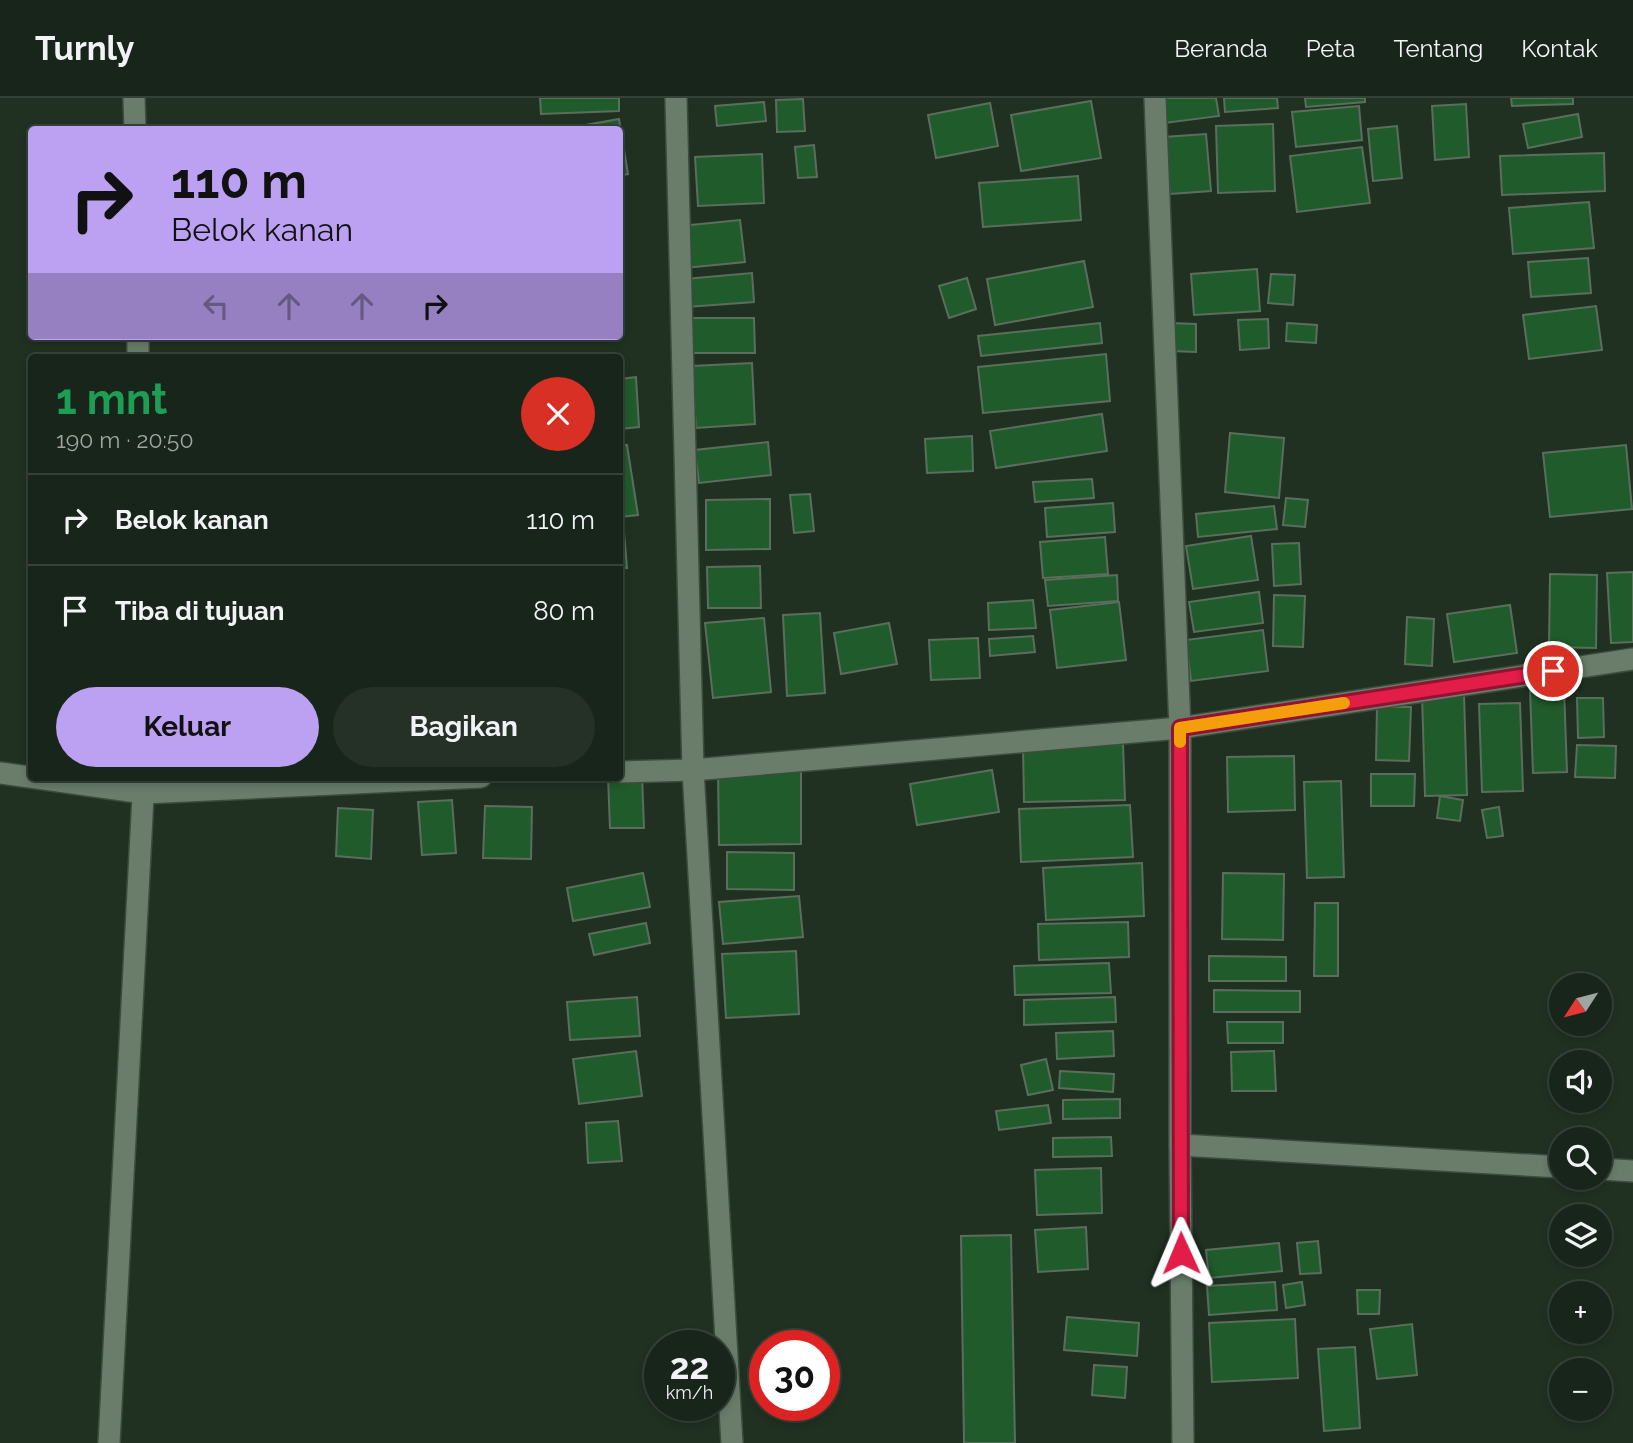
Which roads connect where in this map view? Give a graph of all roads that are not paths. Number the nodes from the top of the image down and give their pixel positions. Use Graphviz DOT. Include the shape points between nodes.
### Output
graph roads {
  1 [pos="134,98"];
  2 [pos="676,98"];
  3 [pos="1155,98"];
  4 [pos="135,126"];
  5 [pos="1633,659"];
  6 [pos="1180,728"];
  7 [pos="693,770"];
  8 [pos="623,772"];
  9 [pos="0,773"];
  10 [pos="28,775"];
  11 [pos="96,781"];
  12 [pos="312,781"];
  13 [pos="144,785"];
  14 [pos="1180,1145"];
  15 [pos="1549,1166"];
  16 [pos="1612,1170"];
  17 [pos="1633,1171"];
  18 [pos="109,1443"];
  19 [pos="732,1443"];
  20 [pos="1183,1443"];
  1 -- 4 [label="street"];
  2 -- 7 [label="street"];
  3 -- 6 [label="street"];
  5 -- 6 [label="street"];
  6 -- 7 [label="street"];
  6 -- 14 [label="street"];
  7 -- 8 [label="street"];
  7 -- 19 [label="street"];
  9 -- 10 [label="street"];
  11 -- 13 [label="street"];
  12 -- 13 [label="street"];
  13 -- 18 [label="street"];
  14 -- 15 [label="street"];
  14 -- 20 [label="street"];
  16 -- 17 [label="street"];
}
